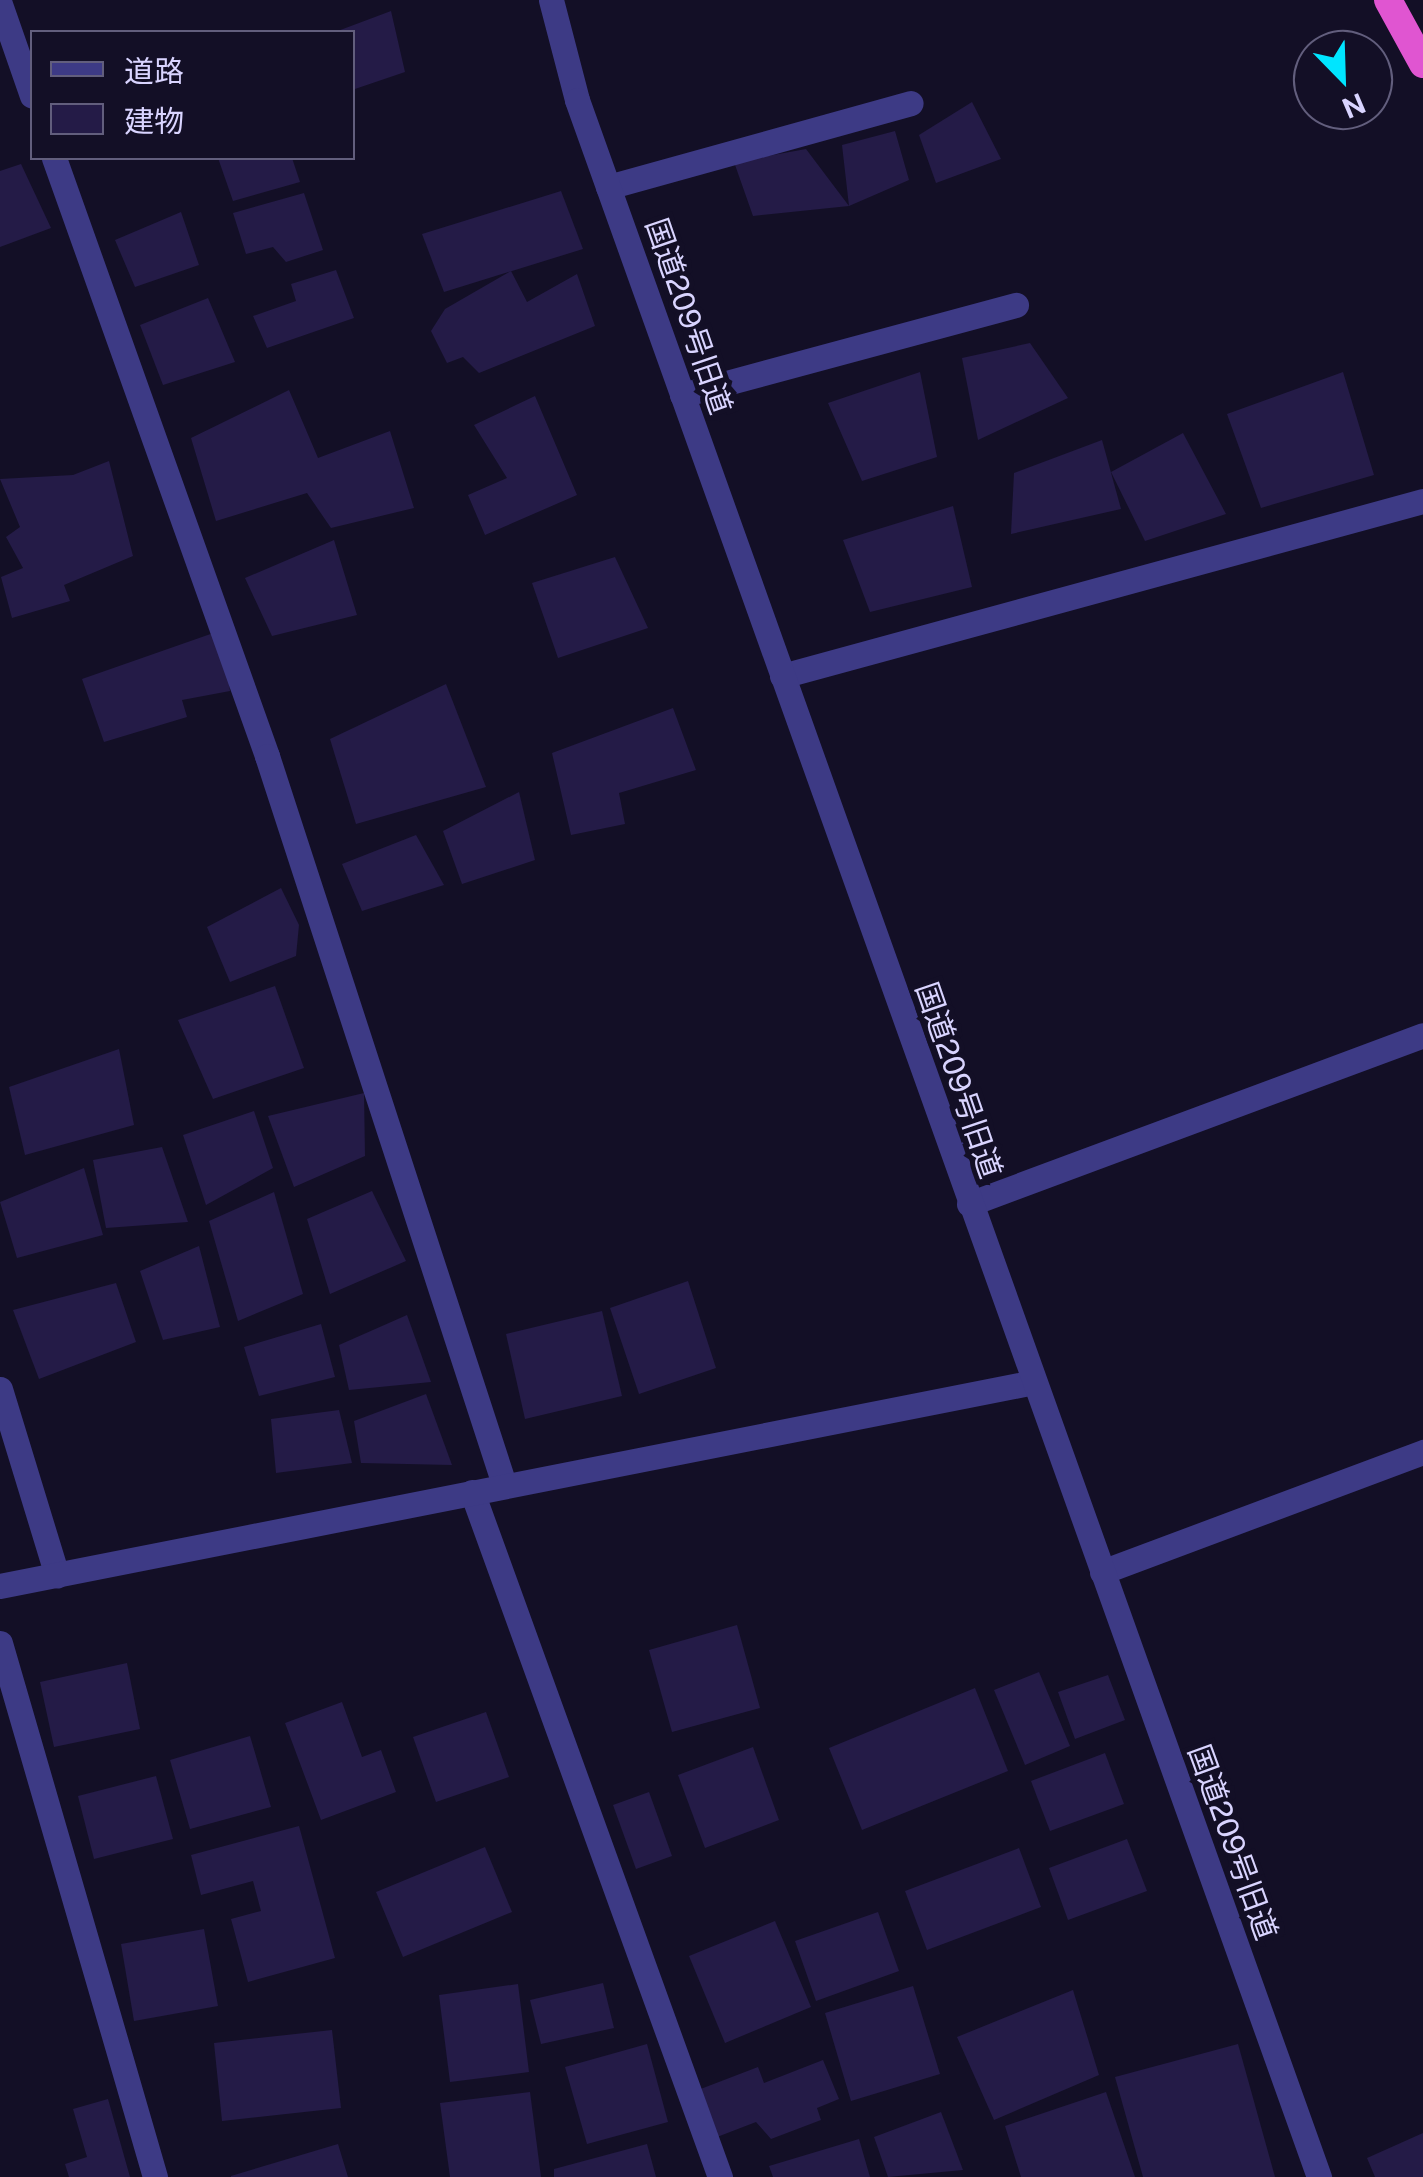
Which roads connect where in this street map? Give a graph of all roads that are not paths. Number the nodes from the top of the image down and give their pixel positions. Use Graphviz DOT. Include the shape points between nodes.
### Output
graph roads {
  1 [pos="550,0"];
  2 [pos="1388,0"];
  3 [pos="0,4"];
  4 [pos="1423,64"];
  5 [pos="30,90"];
  6 [pos="911,103"];
  7 [pos="55,160"];
  8 [pos="608,187"];
  9 [pos="1016,305"];
  10 [pos="682,395"];
  11 [pos="1423,502"];
  12 [pos="782,676"];
  13 [pos="1423,1035"];
  14 [pos="969,1204"];
  15 [pos="1034,1382"];
  16 [pos="0,1389"];
  17 [pos="1423,1452"];
  18 [pos="504,1484"];
  19 [pos="472,1492"];
  20 [pos="1102,1572"];
  21 [pos="57,1575"];
  22 [pos="0,1586"];
  23 [pos="0,1643"];
  24 [pos="155,2177"];
  25 [pos="720,2177"];
  26 [pos="1319,2177"];
  1 -- 8 [label="street, 国道209号旧道"];
  2 -- 4 [label="highway"];
  3 -- 5 [label="street"];
  6 -- 8 [label="street"];
  7 -- 18 [label="street" via="267,756"];
  8 -- 10 [label="street, 国道209号旧道"];
  9 -- 10 [label="street"];
  10 -- 12 [label="street, 国道209号旧道"];
  11 -- 12 [label="street"];
  12 -- 14 [label="street, 国道209号旧道"];
  13 -- 14 [label="street"];
  14 -- 15 [label="street, 国道209号旧道"];
  15 -- 18 [label="street"];
  15 -- 20 [label="street, 国道209号旧道"];
  16 -- 21 [label="street"];
  17 -- 20 [label="street"];
  18 -- 19 [label="street"];
  19 -- 21 [label="street"];
  19 -- 25 [label="street"];
  20 -- 26 [label="street, 国道209号旧道"];
  21 -- 22 [label="street"];
  23 -- 24 [label="street"];
}
